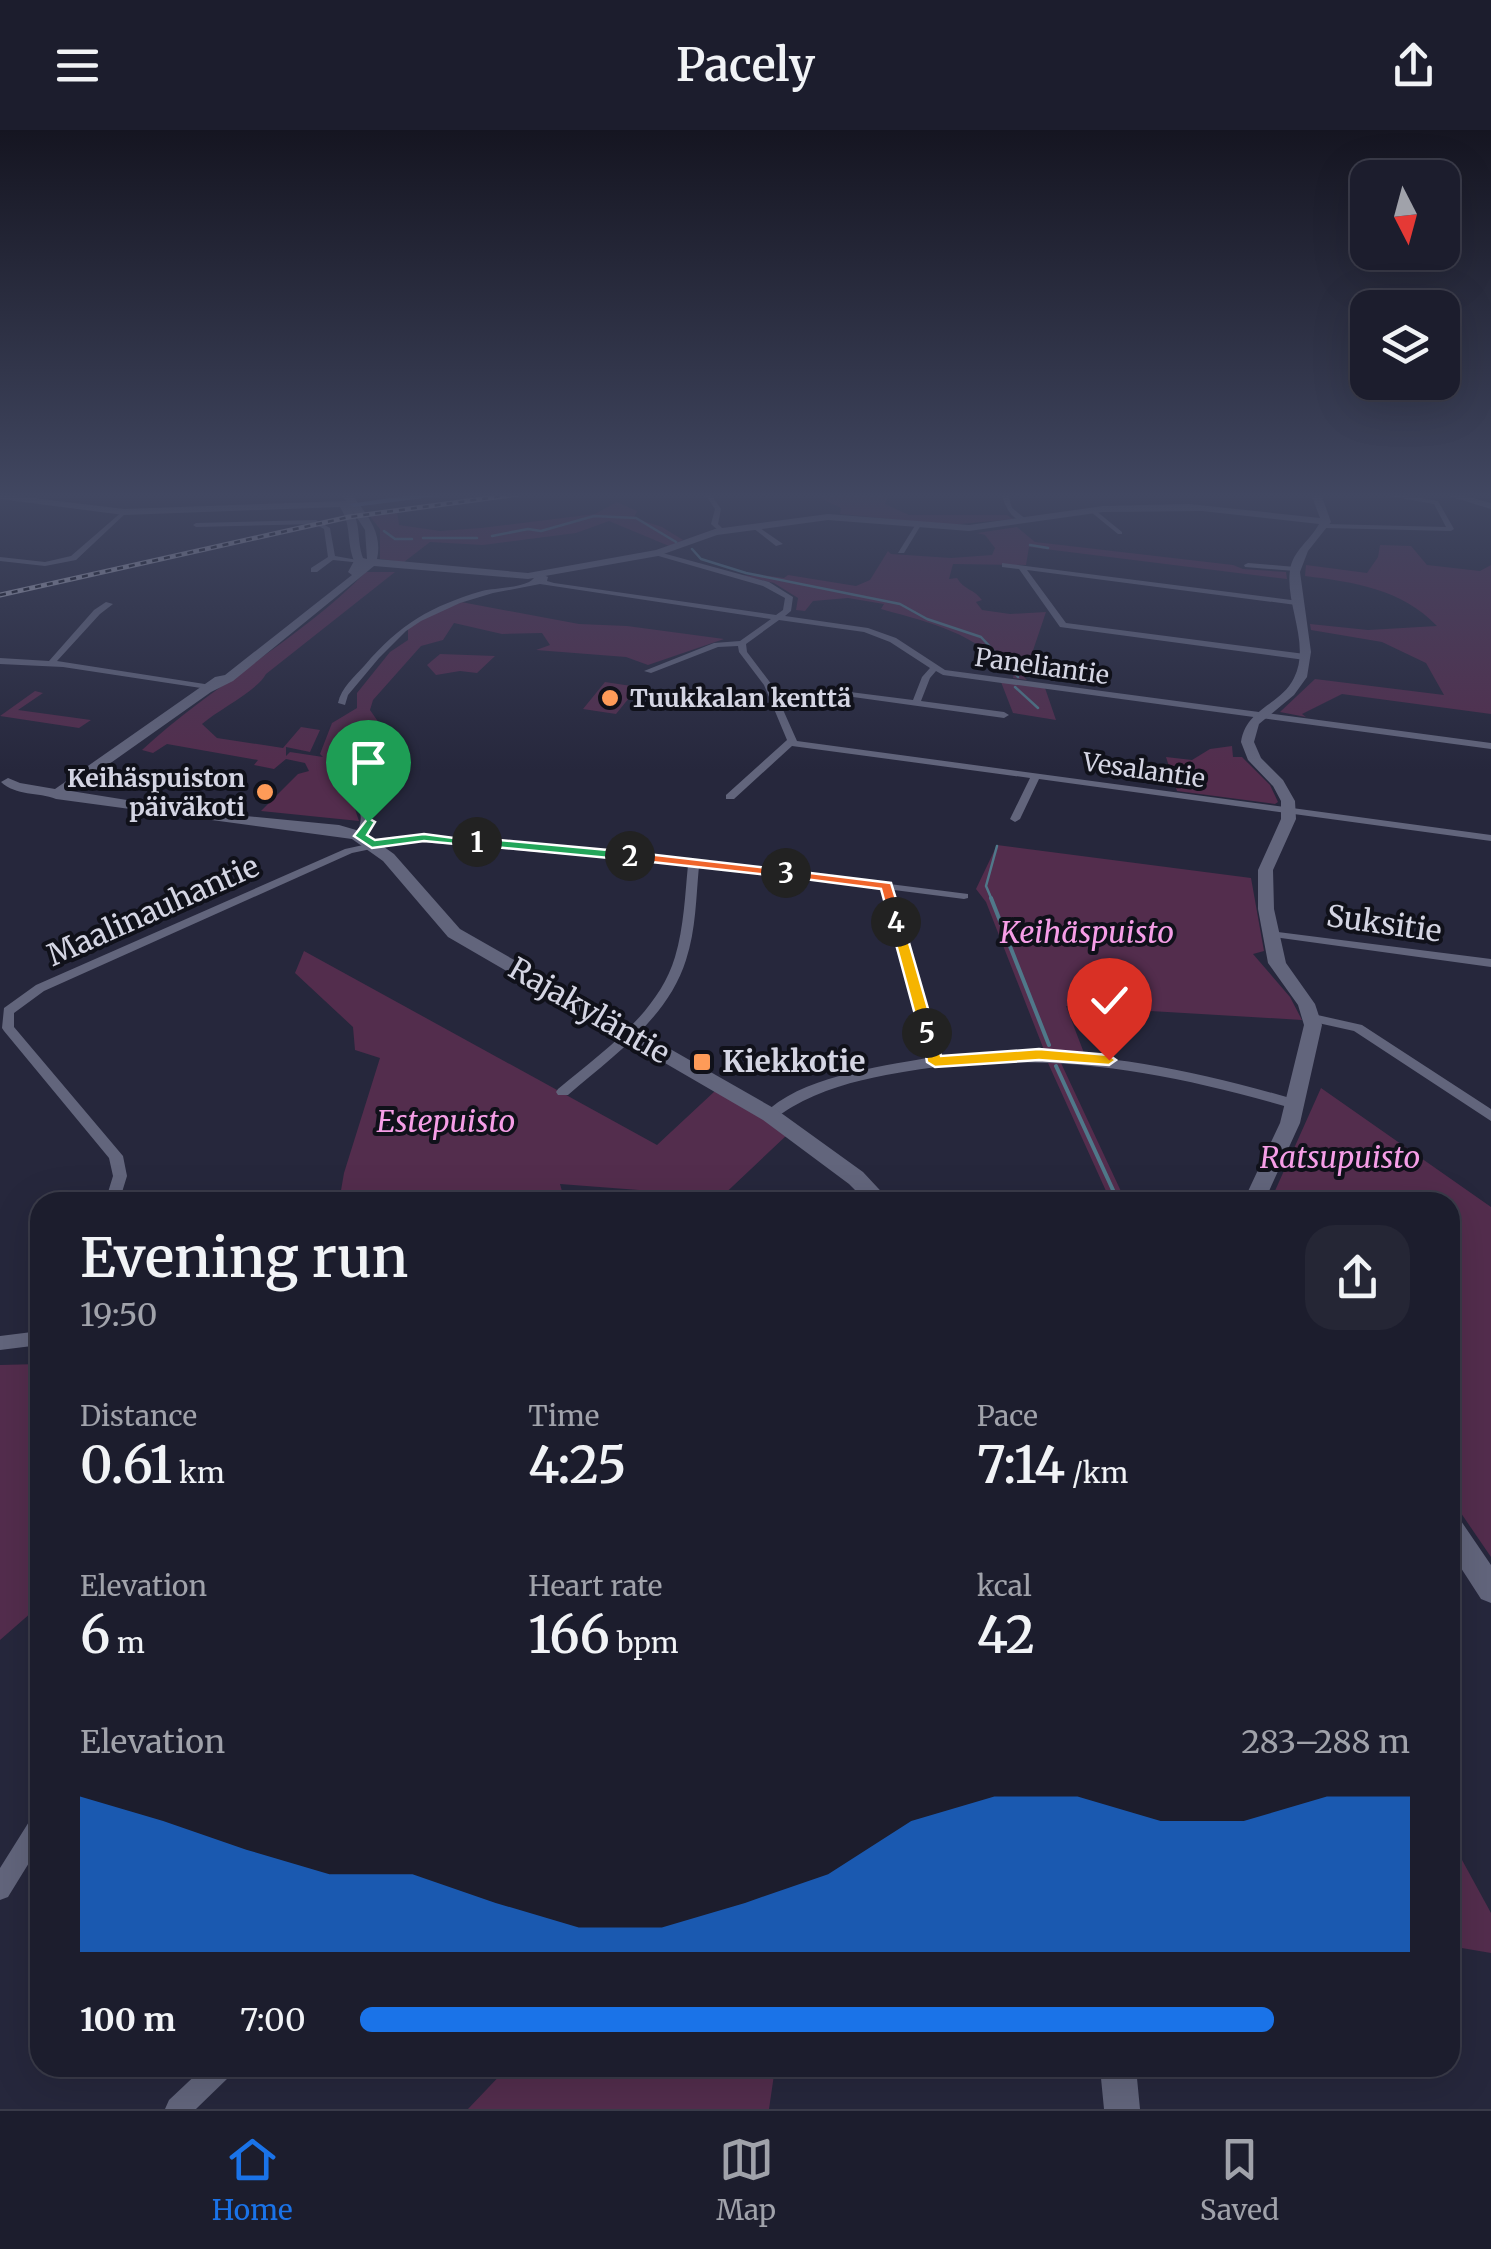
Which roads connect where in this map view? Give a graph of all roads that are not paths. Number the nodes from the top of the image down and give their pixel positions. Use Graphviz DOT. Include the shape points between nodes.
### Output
graph roads {
  1 [pos="341,586"];
  2 [pos="509,586"];
  3 [pos="592,586"];
  4 [pos="772,586"];
  5 [pos="1036,586"];
  6 [pos="1169,586"];
  7 [pos="1296,586"];
  8 [pos="1296,603"];
  9 [pos="108,604"];
  10 [pos="780,616"];
  11 [pos="742,643"];
  12 [pos="1305,656"];
  13 [pos="0,661"];
  14 [pos="52,662"];
  15 [pos="934,669"];
  16 [pos="648,672"];
  17 [pos="212,688"];
  18 [pos="854,694"];
  19 [pos="916,702"];
  20 [pos="342,704"];
  21 [pos="1004,715"];
  22 [pos="1260,716"];
  23 [pos="792,743"];
  24 [pos="1491,746"];
  25 [pos="1035,777"];
  26 [pos="3,783"];
  27 [pos="348,788"];
  28 [pos="66,792"];
  29 [pos="730,798"];
  30 [pos="1289,813"];
  31 [pos="1016,819"];
  32 [pos="1491,838"];
  33 [pos="366,840"];
  34 [pos="694,862"];
  35 [pos="887,886"];
  36 [pos="964,896"];
  37 [pos="1270,934"];
  38 [pos="1491,963"];
  39 [pos="1313,1018"];
  40 [pos="627,1033"];
  41 [pos="935,1062"];
  42 [pos="562,1092"];
  43 [pos="1295,1104"];
  44 [pos="770,1115"];
  45 [pos="1491,1116"];
  46 [pos="115,1192"];
  47 [pos="870,1192"];
  48 [pos="1258,1192"];
  49 [pos="30,1339"];
  50 [pos="0,1343"];
  51 [pos="1460,1542"];
  52 [pos="1491,1590"];
  53 [pos="30,1841"];
  54 [pos="0,1890"];
  55 [pos="211,2077"];
  56 [pos="1119,2077"];
  57 [pos="178,2109"];
  58 [pos="1122,2109"];
  1 -- 17 [label="street"];
  2 -- 20 [label="street" via="414,619"];
  3 -- 10 [label="street, Paneliantie"];
  4 -- 10 [label="street" via="790,600"];
  5 -- 12 [label="street" via="1063,625"];
  6 -- 8 [label="street"];
  7 -- 8 [label="street"];
  8 -- 12 [label="street"];
  9 -- 14 [label="street"];
  10 -- 11 [label="street"];
  10 -- 15 [label="street, Paneliantie" via="881,635"];
  11 -- 16 [label="street" via="717,645"];
  11 -- 23 [label="street"];
  12 -- 22 [label="street" via="1293,690"];
  13 -- 14 [label="street"];
  14 -- 17 [label="street"];
  15 -- 19 [label="street"];
  15 -- 22 [label="street, Paneliantie"];
  17 -- 28 [label="street"];
  18 -- 19 [label="street"];
  19 -- 21 [label="street"];
  22 -- 24 [label="street, Paneliantie"];
  22 -- 30 [label="street" via="1250,731 1250,750 1285,792"];
  23 -- 25 [label="street, Vesalantie"];
  23 -- 29 [label="street"];
  25 -- 30 [label="street, Vesalantie"];
  25 -- 31 [label="street"];
  26 -- 28 [label="street"];
  27 -- 33 [label="street" via="368,814"];
  28 -- 33 [label="street" via="339,830"];
  30 -- 32 [label="street, Vesalantie"];
  30 -- 37 [label="street" via="1266,864"];
  33 -- 34 [label="street" via="424,837"];
  33 -- 40 [label="street, Rajakyläntie" via="454,932"];
  33 -- 46 [label="street, Maalinauhantie" via="40,988 8,1011 8,1028 116,1156"];
  34 -- 35 [label="street"];
  34 -- 40 [label="street" via="680,962 666,993"];
  35 -- 36 [label="street"];
  35 -- 41 [label="street"];
  37 -- 38 [label="street, Suksitie"];
  37 -- 39 [label="street" via="1278,965"];
  39 -- 43 [label="street"];
  39 -- 45 [label="street" via="1358,1028"];
  40 -- 42 [label="street"];
  40 -- 44 [label="street, Rajakyläntie"];
  41 -- 43 [label="street" via="1039,1054 1109,1060 1204,1077"];
  41 -- 44 [label="street" via="812,1090"];
  43 -- 48 [label="street"];
  44 -- 47 [label="street, Rajakyläntie"];
  49 -- 50 [label="street"];
  51 -- 52 [label="street"];
  53 -- 54 [label="street"];
  55 -- 57 [label="street"];
  56 -- 58 [label="street"];
}
